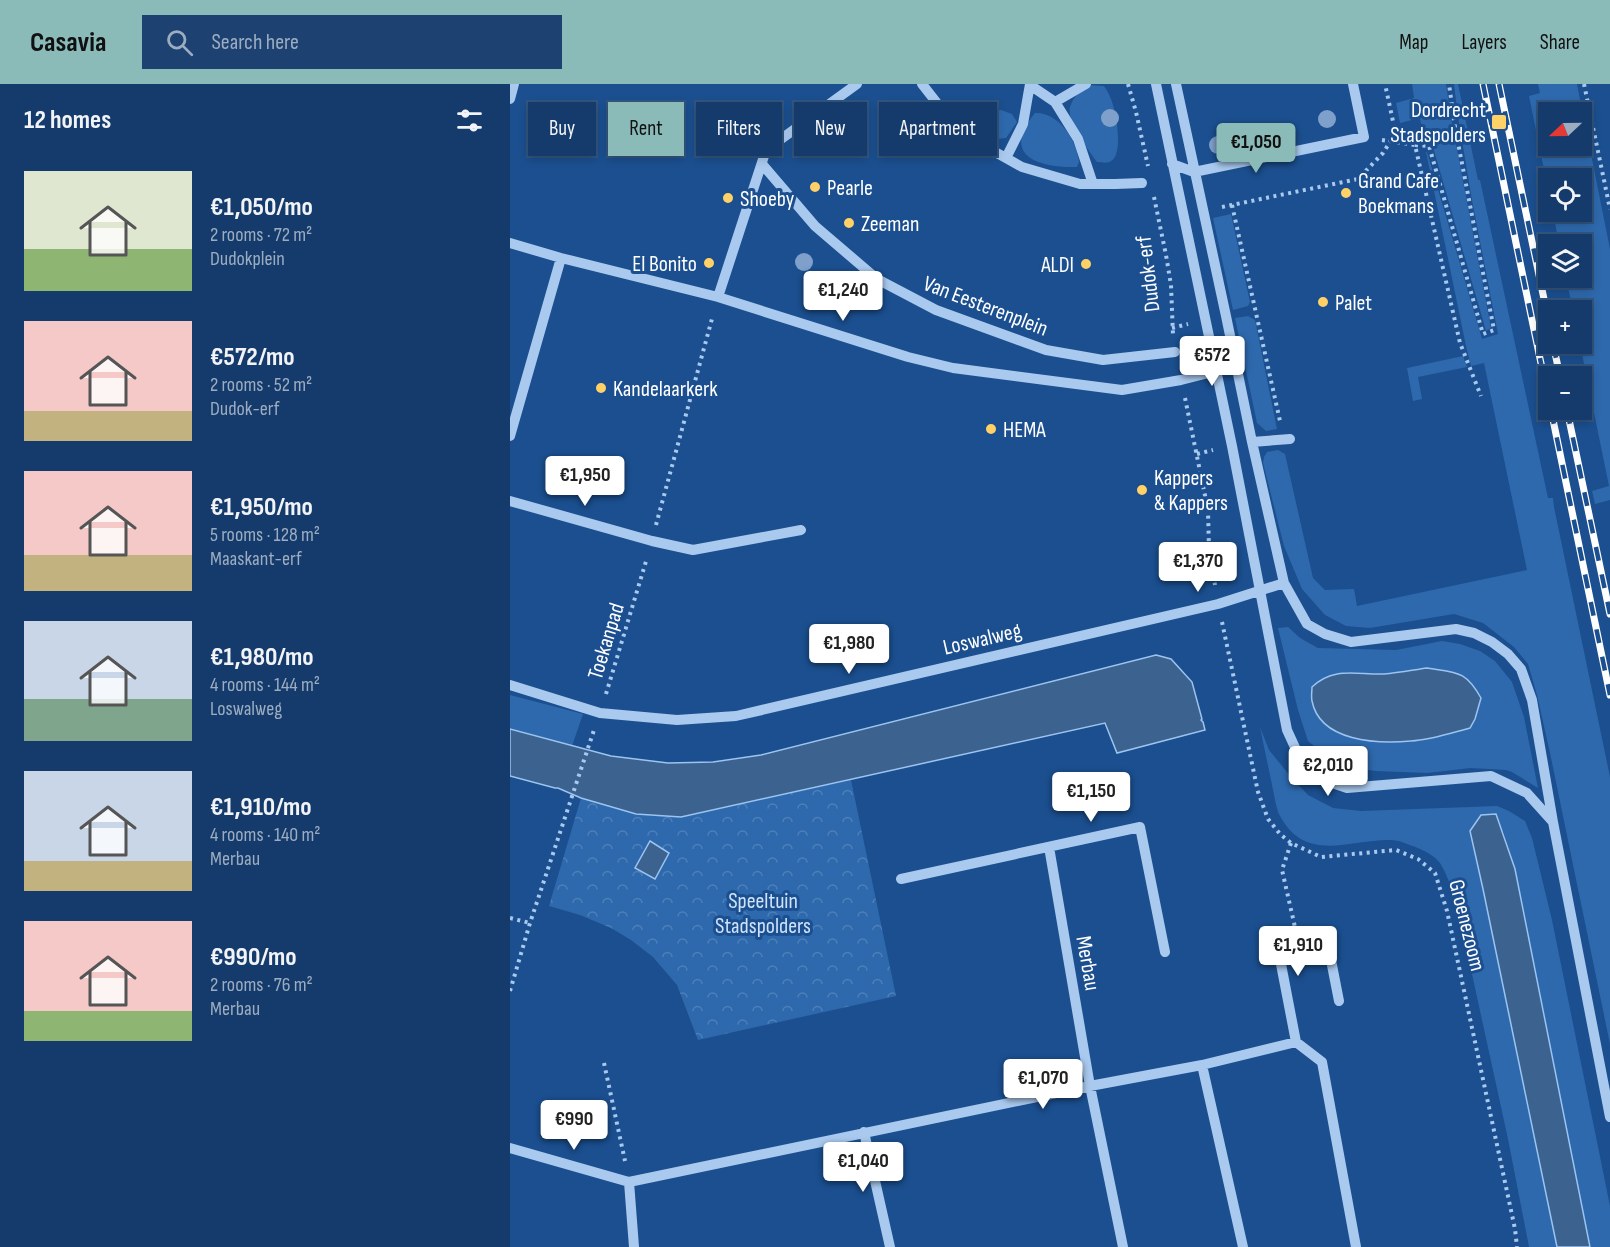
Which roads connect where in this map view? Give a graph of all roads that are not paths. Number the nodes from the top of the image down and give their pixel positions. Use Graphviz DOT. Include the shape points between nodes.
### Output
graph roads {
  1 [pos="514,84"];
  2 [pos="857,84"];
  3 [pos="922,84"];
  4 [pos="1030,84"];
  5 [pos="1086,84"];
  6 [pos="1156,84"];
  7 [pos="1176,84"];
  8 [pos="1353,84"];
  9 [pos="510,99"];
  10 [pos="1055,102"];
  11 [pos="1006,158"];
  12 [pos="762,164"];
  13 [pos="1172,164"];
  14 [pos="1194,172"];
  15 [pos="1142,183"];
  16 [pos="1093,184"];
  17 [pos="510,243"];
  18 [pos="561,258"];
  19 [pos="718,297"];
  20 [pos="1175,352"];
  21 [pos="1236,366"];
  22 [pos="1216,371"];
  23 [pos="510,436"];
  24 [pos="1287,439"];
  25 [pos="1252,442"];
  26 [pos="510,501"];
  27 [pos="801,530"];
  28 [pos="1284,583"];
  29 [pos="1259,590"];
  30 [pos="510,685"];
  31 [pos="1553,822"];
  32 [pos="1049,846"];
  33 [pos="901,879"];
  34 [pos="1165,952"];
  35 [pos="1339,1001"];
  36 [pos="1296,1042"];
  37 [pos="1202,1065"];
  38 [pos="1090,1086"];
  39 [pos="1610,1117"];
  40 [pos="864,1132"];
  41 [pos="510,1148"];
  42 [pos="629,1182"];
  43 [pos="634,1247"];
  44 [pos="890,1247"];
  45 [pos="1123,1247"];
  46 [pos="1243,1247"];
  47 [pos="1356,1247"];
  1 -- 9 [label="street"];
  2 -- 12 [label="street" via="766,150"];
  3 -- 11 [label="street" via="940,106 988,148"];
  4 -- 10 [label="street"];
  4 -- 11 [label="street" via="1023,124"];
  5 -- 10 [label="street"];
  6 -- 13 [label="street, Dudok-erf"];
  7 -- 14 [label="street"];
  8 -- 14 [label="street" via="1364,137"];
  10 -- 16 [label="street" via="1078,140"];
  11 -- 16 [label="street" via="1022,167"];
  12 -- 19 [label="street"];
  12 -- 20 [label="street, Van Eesterenplein" via="815,225 877,279 936,310 1046,350 1080,356 1103,360"];
  13 -- 14 [label="street"];
  13 -- 22 [label="street, Dudok-erf"];
  14 -- 21 [label="street"];
  15 -- 16 [label="street"];
  17 -- 18 [label="street"];
  18 -- 19 [label="street"];
  18 -- 23 [label="street"];
  19 -- 22 [label="street" via="953,368 1122,390"];
  21 -- 22 [label="street"];
  21 -- 25 [label="street"];
  22 -- 29 [label="street, Dudok-erf"];
  24 -- 25 [label="street"];
  25 -- 28 [label="street"];
  26 -- 27 [label="street" via="693,550"];
  28 -- 29 [label="street, Loswalweg"];
  28 -- 31 [label="street" via="1307,624 1325,634 1351,642 1456,629 1474,633 1508,654 1521,669 1532,700"];
  29 -- 30 [label="street, Loswalweg" via="1218,604 736,716 677,720 600,713"];
  29 -- 31 [label="street" via="1287,730 1298,754 1317,778 1347,788 1491,776 1527,793"];
  31 -- 39 [label="street"];
  32 -- 33 [label="street"];
  32 -- 34 [label="street" via="1140,827"];
  32 -- 38 [label="street, Merbau"];
  35 -- 36 [label="street" via="1330,955 1280,959"];
  36 -- 37 [label="street"];
  36 -- 47 [label="street" via="1322,1062"];
  37 -- 38 [label="street"];
  37 -- 46 [label="street"];
  38 -- 40 [label="street"];
  38 -- 45 [label="street, Merbau"];
  40 -- 42 [label="street"];
  40 -- 44 [label="street"];
  41 -- 42 [label="street"];
  42 -- 43 [label="street"];
}
